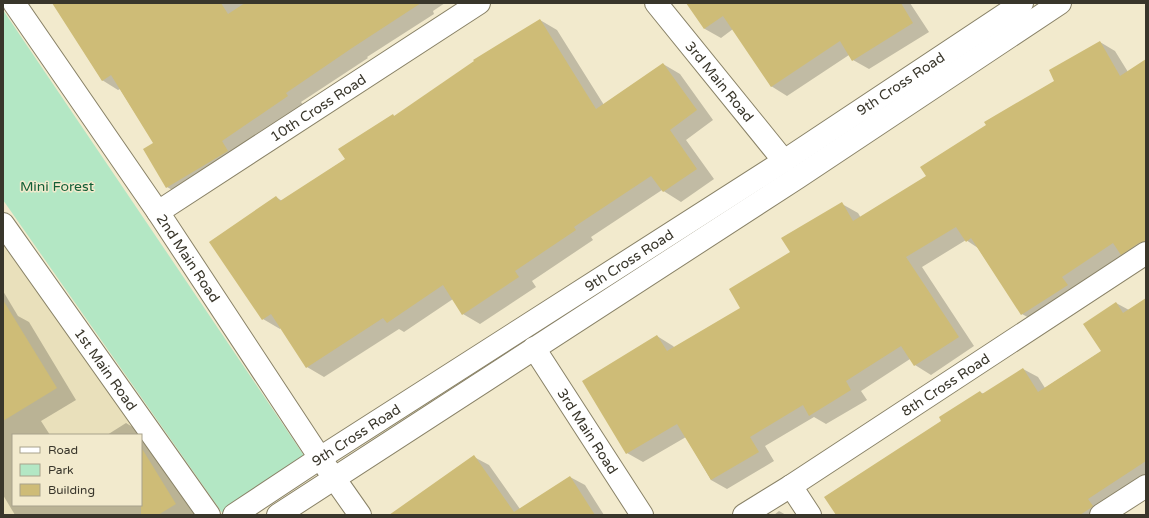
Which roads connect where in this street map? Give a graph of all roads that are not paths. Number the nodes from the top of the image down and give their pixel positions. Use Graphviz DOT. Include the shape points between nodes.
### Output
graph roads {
  1 [pos="14,3"];
  2 [pos="479,3"];
  3 [pos="656,3"];
  4 [pos="1022,3"];
  5 [pos="1060,3"];
  6 [pos="784,161"];
  7 [pos="158,212"];
  8 [pos="3,224"];
  9 [pos="1146,253"];
  10 [pos="534,348"];
  11 [pos="320,458"];
  12 [pos="334,478"];
  13 [pos="791,486"];
  14 [pos="1146,486"];
  15 [pos="209,515"];
  16 [pos="234,515"];
  17 [pos="278,515"];
  18 [pos="360,515"];
  19 [pos="642,515"];
  20 [pos="744,515"];
  21 [pos="810,515"];
  22 [pos="1101,515"];
  1 -- 7 [label="street, 2nd Main Road"];
  2 -- 7 [label="street, 10th Cross Road"];
  3 -- 6 [label="street, 3rd Main Road"];
  4 -- 6 [label="street, 9th Cross Road"];
  5 -- 10 [label="street, 9th Cross Road" via="797,178"];
  6 -- 11 [label="street, 9th Cross Road"];
  7 -- 11 [label="street, 2nd Main Road"];
  8 -- 15 [label="street, 1st Main Road"];
  9 -- 13 [label="street, 8th Cross Road"];
  10 -- 12 [label="street, 9th Cross Road"];
  10 -- 19 [label="street, 3rd Main Road"];
  11 -- 12 [label="street, 2nd Main Road"];
  11 -- 16 [label="street, 9th Cross Road"];
  12 -- 17 [label="street, 9th Cross Road"];
  12 -- 18 [label="street, 2nd Main Road"];
  13 -- 20 [label="street, 8th Cross Road"];
  13 -- 21 [label="street"];
  14 -- 22 [label="street"];
}
